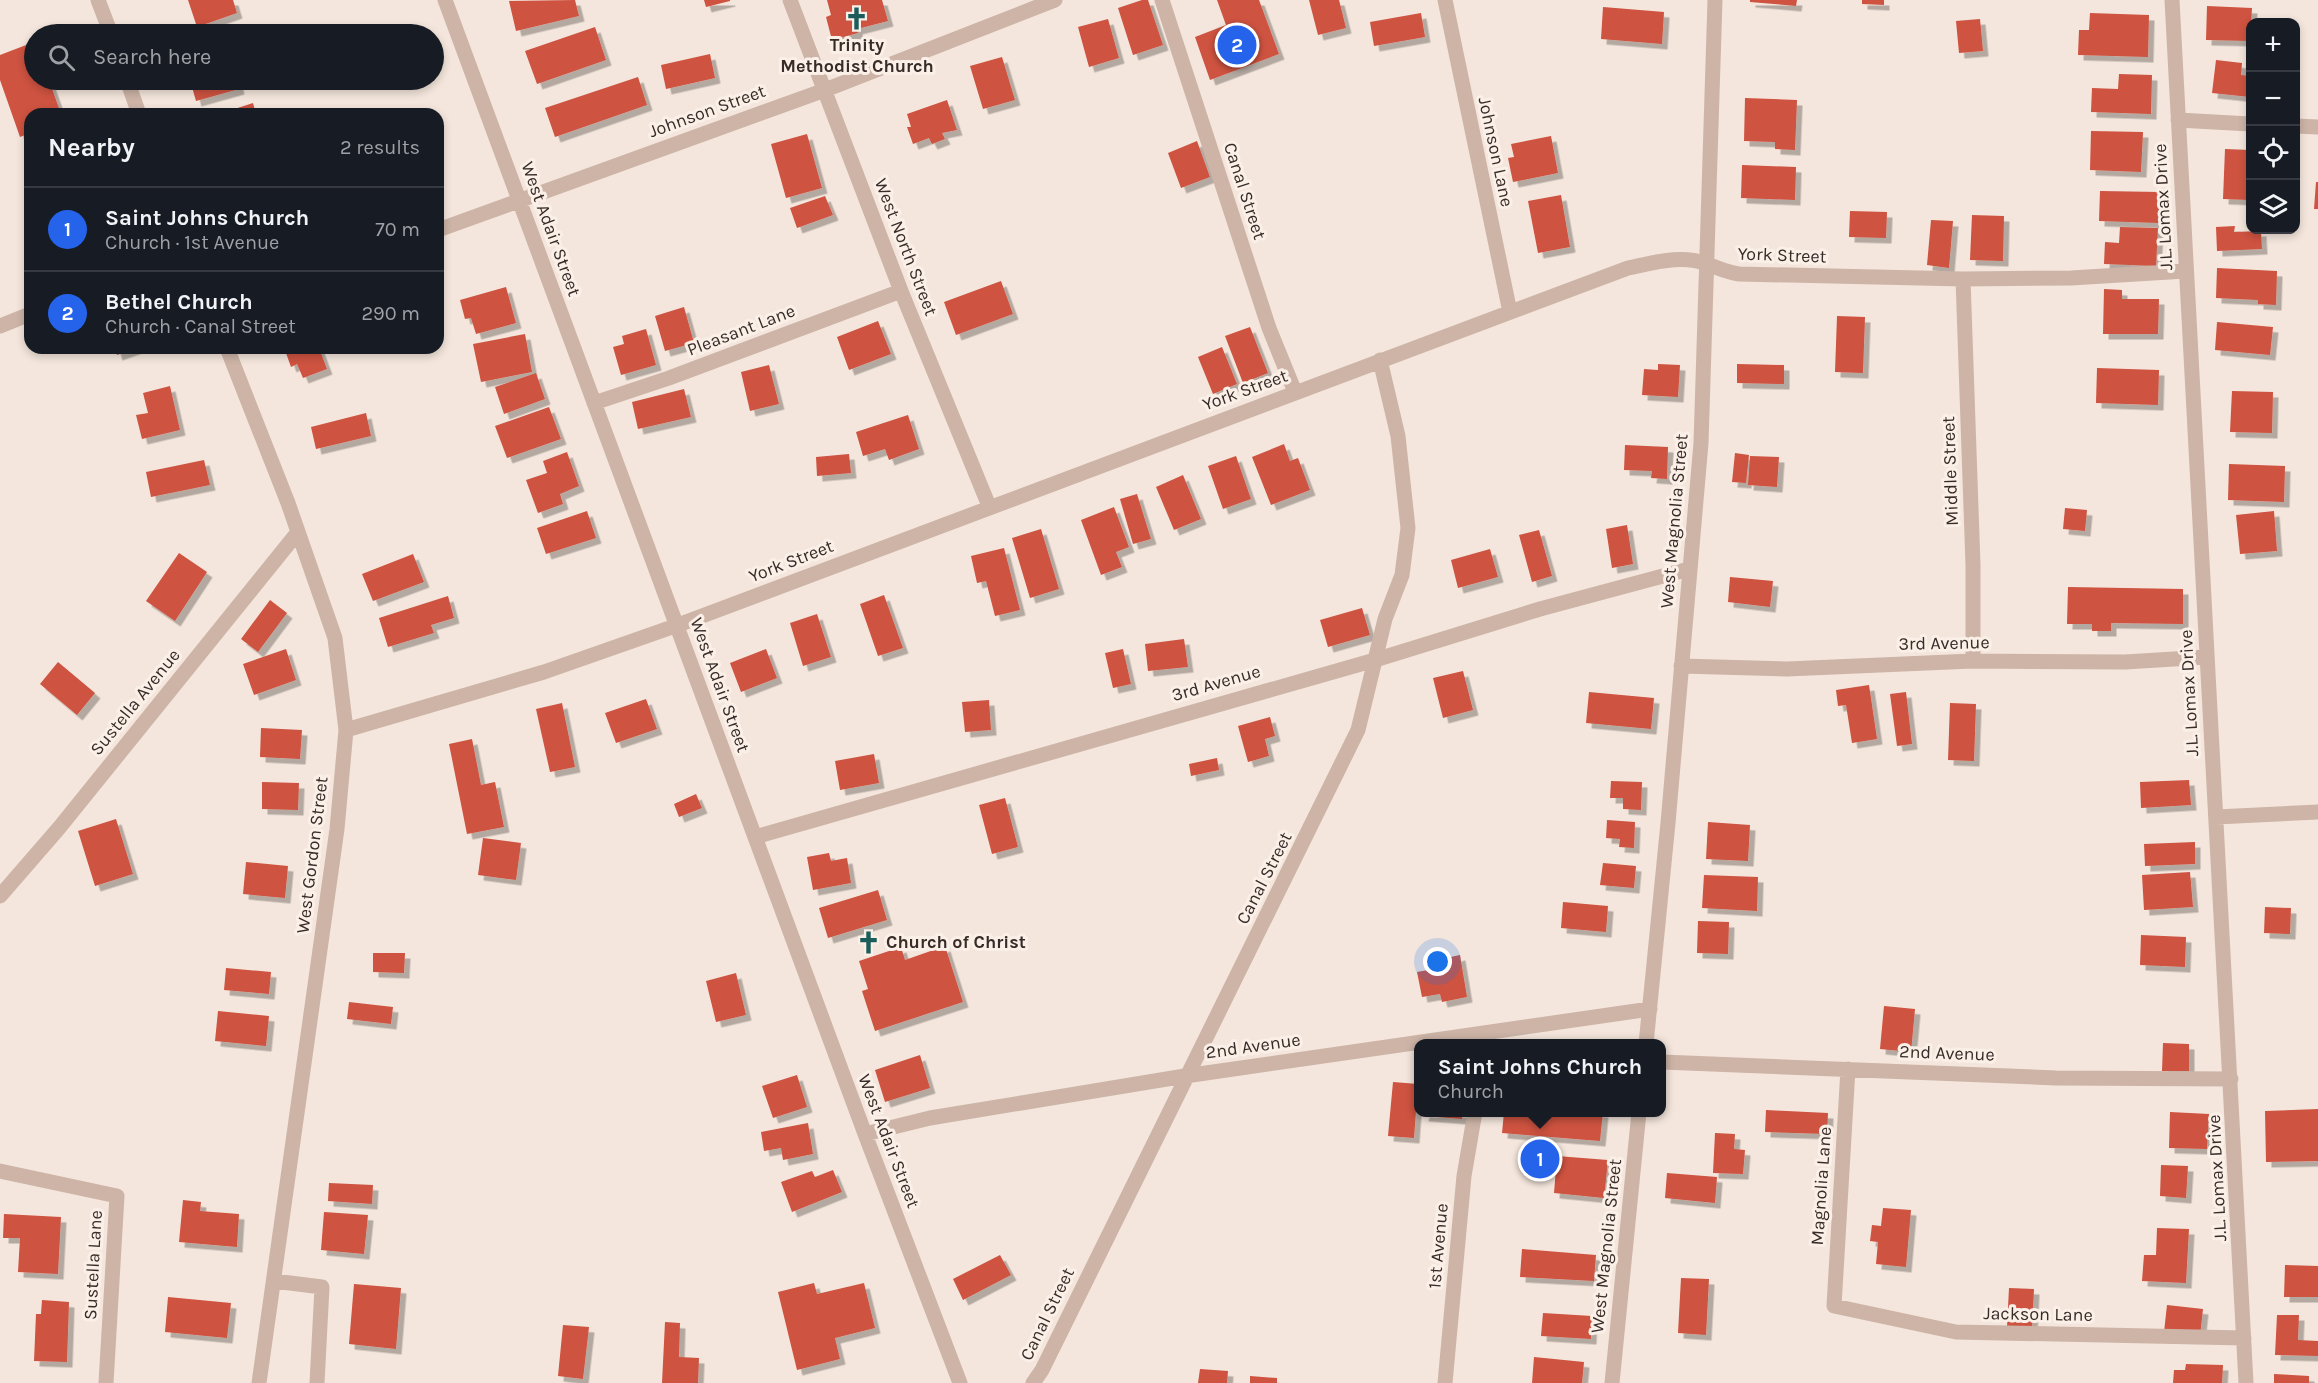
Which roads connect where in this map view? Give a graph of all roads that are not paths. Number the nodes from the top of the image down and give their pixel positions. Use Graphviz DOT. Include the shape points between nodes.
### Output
graph roads {
  1 [pos="98,0"];
  2 [pos="445,0"];
  3 [pos="790,0"];
  4 [pos="1055,0"];
  5 [pos="1162,0"];
  6 [pos="1446,0"];
  7 [pos="1716,0"];
  8 [pos="2172,0"];
  9 [pos="107,24"];
  10 [pos="131,90"];
  11 [pos="825,90"];
  12 [pos="138,108"];
  13 [pos="2178,120"];
  14 [pos="2246,124"];
  15 [pos="2300,126"];
  16 [pos="2318,127"];
  17 [pos="520,200"];
  18 [pos="444,228"];
  19 [pos="1706,263"];
  20 [pos="2186,271"];
  21 [pos="1963,279"];
  22 [pos="901,291"];
  23 [pos="1510,312"];
  24 [pos="24,316"];
  25 [pos="0,326"];
  26 [pos="229,354"];
  27 [pos="1380,360"];
  28 [pos="1295,392"];
  29 [pos="594,403"];
  30 [pos="989,506"];
  31 [pos="298,532"];
  32 [pos="1689,569"];
  33 [pos="678,625"];
  34 [pos="2207,657"];
  35 [pos="1375,660"];
  36 [pos="1973,661"];
  37 [pos="1681,666"];
  38 [pos="346,730"];
  39 [pos="2318,812"];
  40 [pos="2216,817"];
  41 [pos="755,837"];
  42 [pos="0,896"];
  43 [pos="1650,1010"];
  44 [pos="1489,1038"];
  45 [pos="1647,1039"];
  46 [pos="1414,1047"];
  47 [pos="1666,1062"];
  48 [pos="1848,1068"];
  49 [pos="1185,1076"];
  50 [pos="2231,1079"];
  51 [pos="1474,1117"];
  52 [pos="1639,1117"];
  53 [pos="865,1134"];
  54 [pos="0,1171"];
  55 [pos="274,1281"];
  56 [pos="1834,1306"];
  57 [pos="2244,1338"];
  58 [pos="106,1383"];
  59 [pos="259,1383"];
  60 [pos="317,1383"];
  61 [pos="960,1383"];
  62 [pos="1033,1383"];
  63 [pos="1445,1383"];
  64 [pos="1612,1383"];
  65 [pos="2246,1383"];
  1 -- 9 [label="street"];
  2 -- 17 [label="street, West Adair Street"];
  3 -- 11 [label="street, West North Street"];
  4 -- 11 [label="street, Johnson Street"];
  5 -- 28 [label="street, Canal Street" via="1269,328"];
  6 -- 23 [label="street, Johnson Lane"];
  7 -- 19 [label="street, West Magnolia Street"];
  8 -- 13 [label="street, J.L. Lomax Drive"];
  10 -- 12 [label="street"];
  11 -- 17 [label="street, Johnson Street"];
  11 -- 22 [label="street, West North Street"];
  13 -- 14 [label="street"];
  13 -- 20 [label="street, J.L. Lomax Drive"];
  15 -- 16 [label="street"];
  17 -- 18 [label="street, Johnson Street"];
  17 -- 29 [label="street, West Adair Street"];
  19 -- 21 [label="street, York Street" via="1721,272 1739,274"];
  19 -- 23 [label="street, York Street" via="1670,259 1628,268"];
  19 -- 32 [label="street, West Magnolia Street" via="1701,443"];
  20 -- 21 [label="street, York Street"];
  20 -- 34 [label="street, J.L. Lomax Drive"];
  21 -- 36 [label="street, Middle Street"];
  22 -- 29 [label="street, Pleasant Lane"];
  22 -- 30 [label="street, West North Street"];
  23 -- 27 [label="street, York Street"];
  24 -- 25 [label="street"];
  26 -- 31 [label="street, West Gordon Street"];
  27 -- 28 [label="street, York Street"];
  27 -- 35 [label="street, Canal Street" via="1398,436 1408,528 1402,575 1384,619"];
  28 -- 30 [label="street, York Street"];
  29 -- 33 [label="street, West Adair Street"];
  30 -- 33 [label="street, York Street"];
  31 -- 38 [label="street, West Gordon Street" via="336,638"];
  31 -- 42 [label="street, Sustella Avenue"];
  32 -- 35 [label="street, 3rd Avenue" via="1540,609"];
  32 -- 37 [label="street, West Magnolia Street"];
  33 -- 38 [label="street, York Street" via="543,672"];
  33 -- 41 [label="street, West Adair Street"];
  34 -- 36 [label="street, 3rd Avenue" via="2125,662"];
  34 -- 40 [label="street, J.L. Lomax Drive"];
  35 -- 41 [label="street, 3rd Avenue"];
  35 -- 49 [label="street, Canal Street" via="1358,730"];
  36 -- 37 [label="street, 3rd Avenue" via="1787,669"];
  37 -- 43 [label="street, West Magnolia Street"];
  38 -- 55 [label="street, West Gordon Street" via="337,829"];
  39 -- 40 [label="street"];
  40 -- 50 [label="street, J.L. Lomax Drive"];
  41 -- 53 [label="street, West Adair Street"];
  43 -- 44 [label="street, 2nd Avenue"];
  43 -- 45 [label="street, West Magnolia Street"];
  46 -- 49 [label="street, 2nd Avenue"];
  47 -- 48 [label="street, 2nd Avenue"];
  48 -- 50 [label="street, 2nd Avenue" via="2056,1078"];
  48 -- 56 [label="street, Magnolia Lane"];
  49 -- 53 [label="street, 2nd Avenue" via="930,1118"];
  49 -- 62 [label="street, Canal Street"];
  50 -- 57 [label="street, J.L. Lomax Drive"];
  51 -- 63 [label="street, 1st Avenue" via="1464,1176"];
  52 -- 64 [label="street, West Magnolia Street"];
  53 -- 61 [label="street, West Adair Street"];
  54 -- 58 [label="street, Sustella Lane" via="117,1196"];
  55 -- 59 [label="street, West Gordon Street"];
  55 -- 60 [label="street" via="322,1287"];
  56 -- 57 [label="street, Jackson Lane" via="1956,1332"];
  57 -- 65 [label="street, J.L. Lomax Drive"];
}
